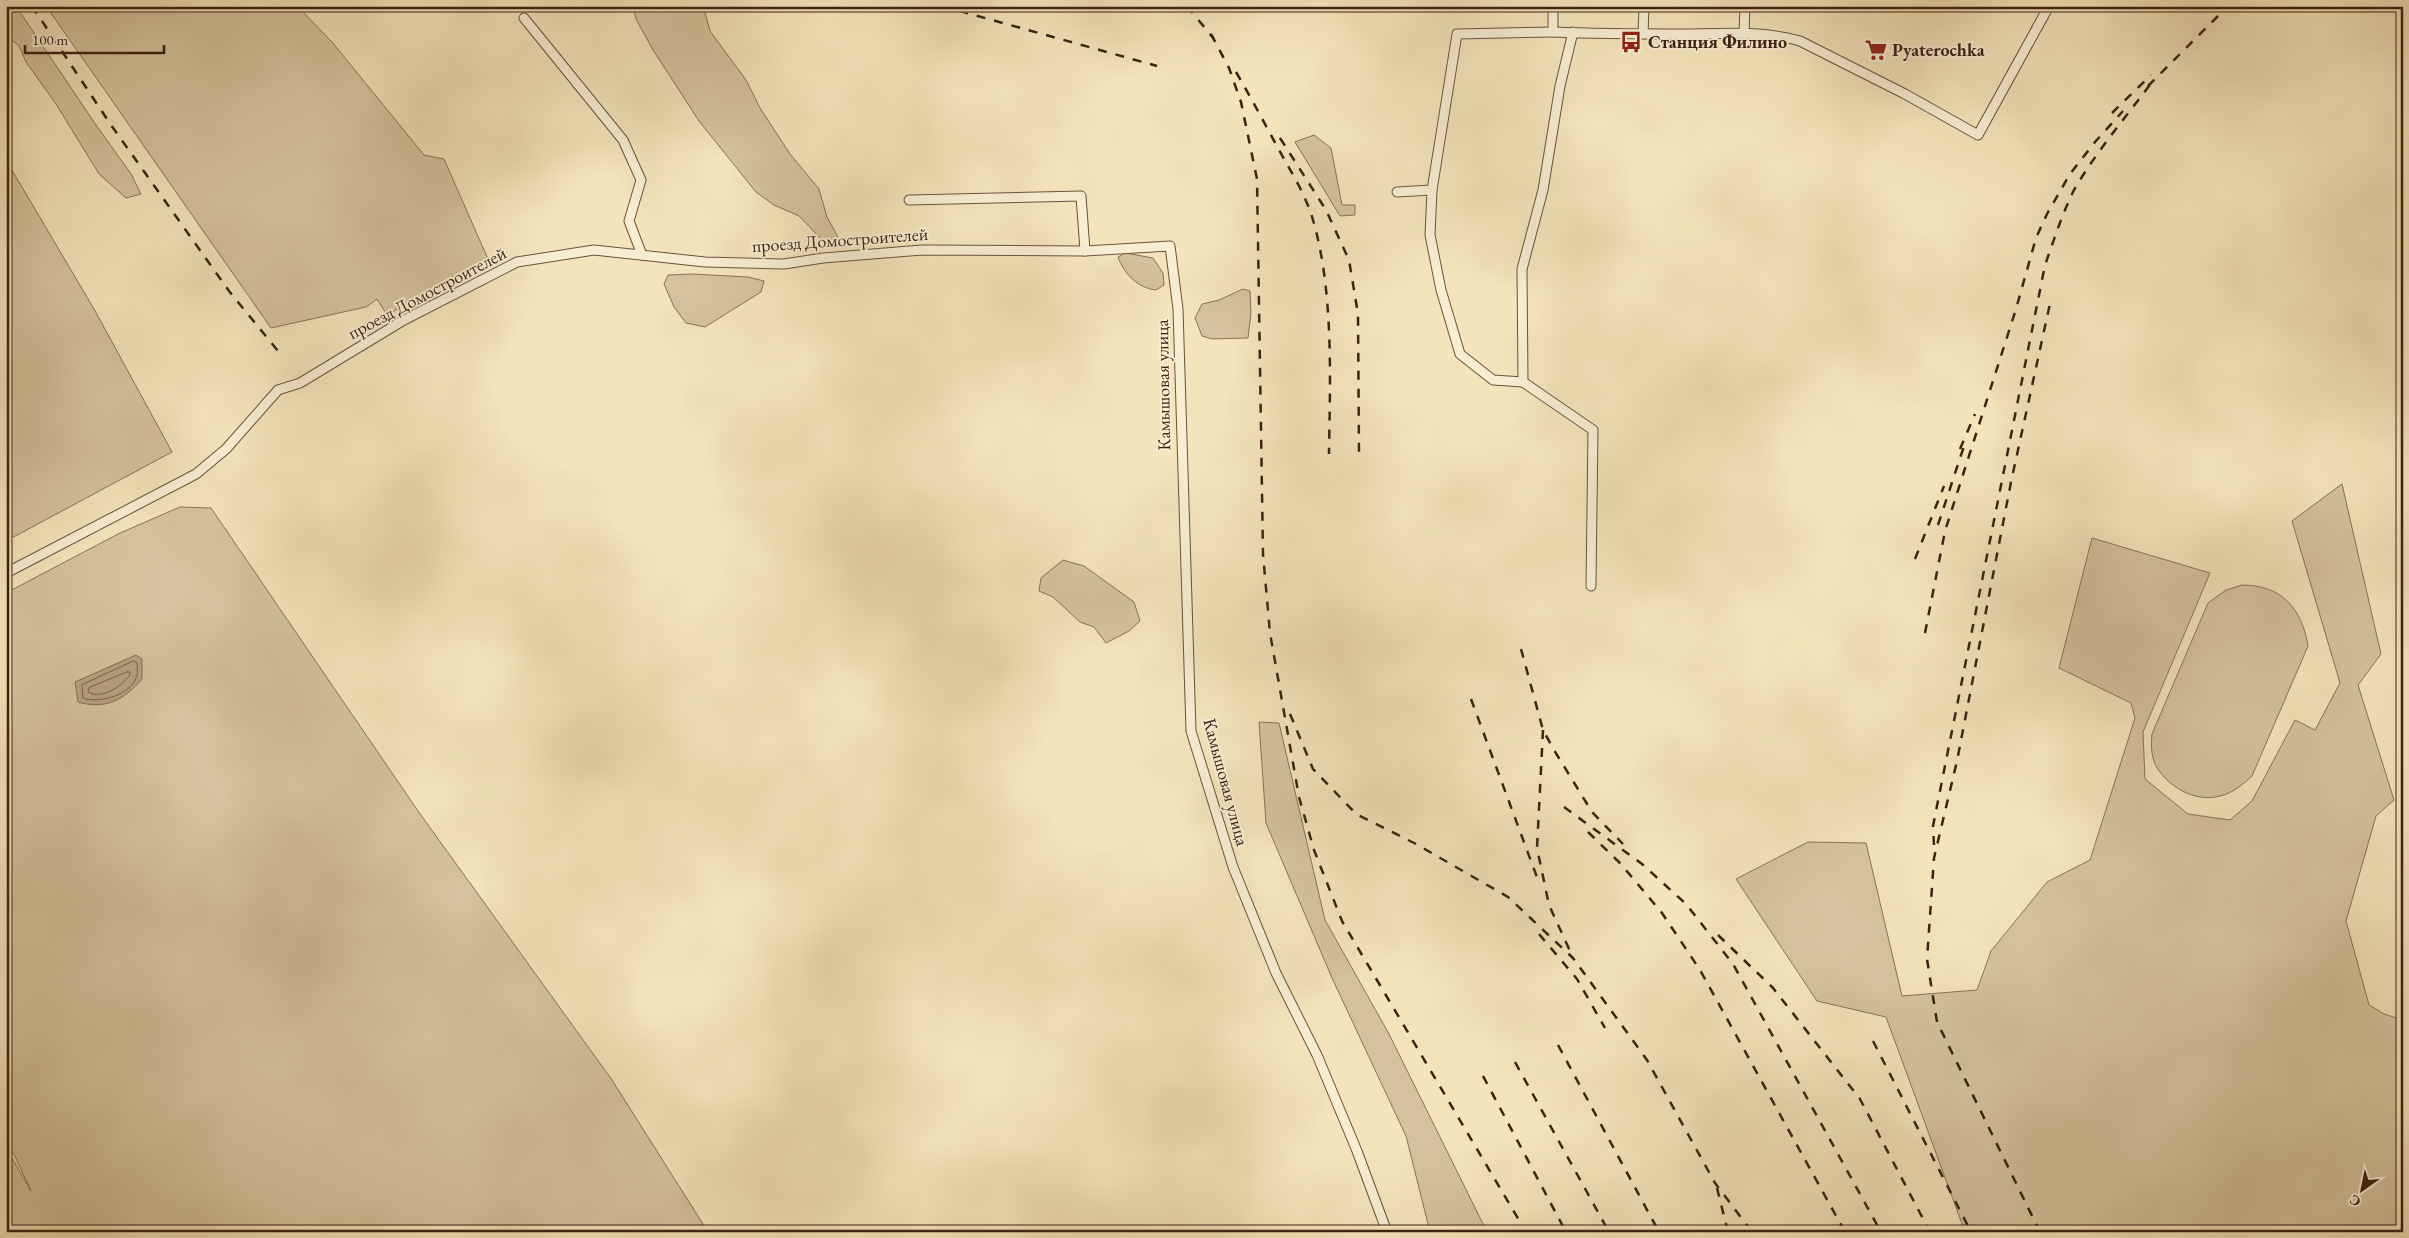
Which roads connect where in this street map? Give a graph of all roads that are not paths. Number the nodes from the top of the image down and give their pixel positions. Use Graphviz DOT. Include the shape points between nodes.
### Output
graph roads {
  1 [pos="1553,6"];
  2 [pos="1644,6"];
  3 [pos="1745,6"];
  4 [pos="2049,6"];
  5 [pos="524,18"];
  6 [pos="1553,32"];
  7 [pos="1573,32"];
  8 [pos="1744,33"];
  9 [pos="1643,34"];
  10 [pos="1432,190"];
  11 [pos="1397,192"];
  12 [pos="909,200"];
  13 [pos="1170,246"];
  14 [pos="1085,251"];
  15 [pos="642,255"];
  16 [pos="1523,382"];
  17 [pos="6,573"];
  18 [pos="1590,586"];
  19 [pos="1387,1232"];
  1 -- 6 [label="street"];
  2 -- 9 [label="street"];
  3 -- 8 [label="street"];
  4 -- 8 [label="street" via="1978,135 1810,44"];
  5 -- 15 [label="street" via="623,140 641,180 629,222"];
  6 -- 7 [label="street"];
  6 -- 10 [label="street" via="1457,34"];
  7 -- 9 [label="street"];
  7 -- 16 [label="street" via="1560,86 1543,190 1522,269"];
  8 -- 9 [label="street"];
  10 -- 11 [label="street"];
  10 -- 16 [label="street" via="1430,235 1441,290 1460,354 1493,380"];
  12 -- 14 [label="street" via="1081,196"];
  13 -- 14 [label="street, проезд Домостроителей"];
  13 -- 19 [label="street, Камышовая улица" via="1178,309 1191,731 1233,867 1276,973 1328,1081"];
  14 -- 15 [label="street, проезд Домостроителей" via="922,250 784,264 705,262"];
  15 -- 17 [label="street, проезд Домостроителей" via="594,250 517,262 404,320 300,383 278,390 226,449 196,474"];
  16 -- 18 [label="street" via="1593,430"];
}
